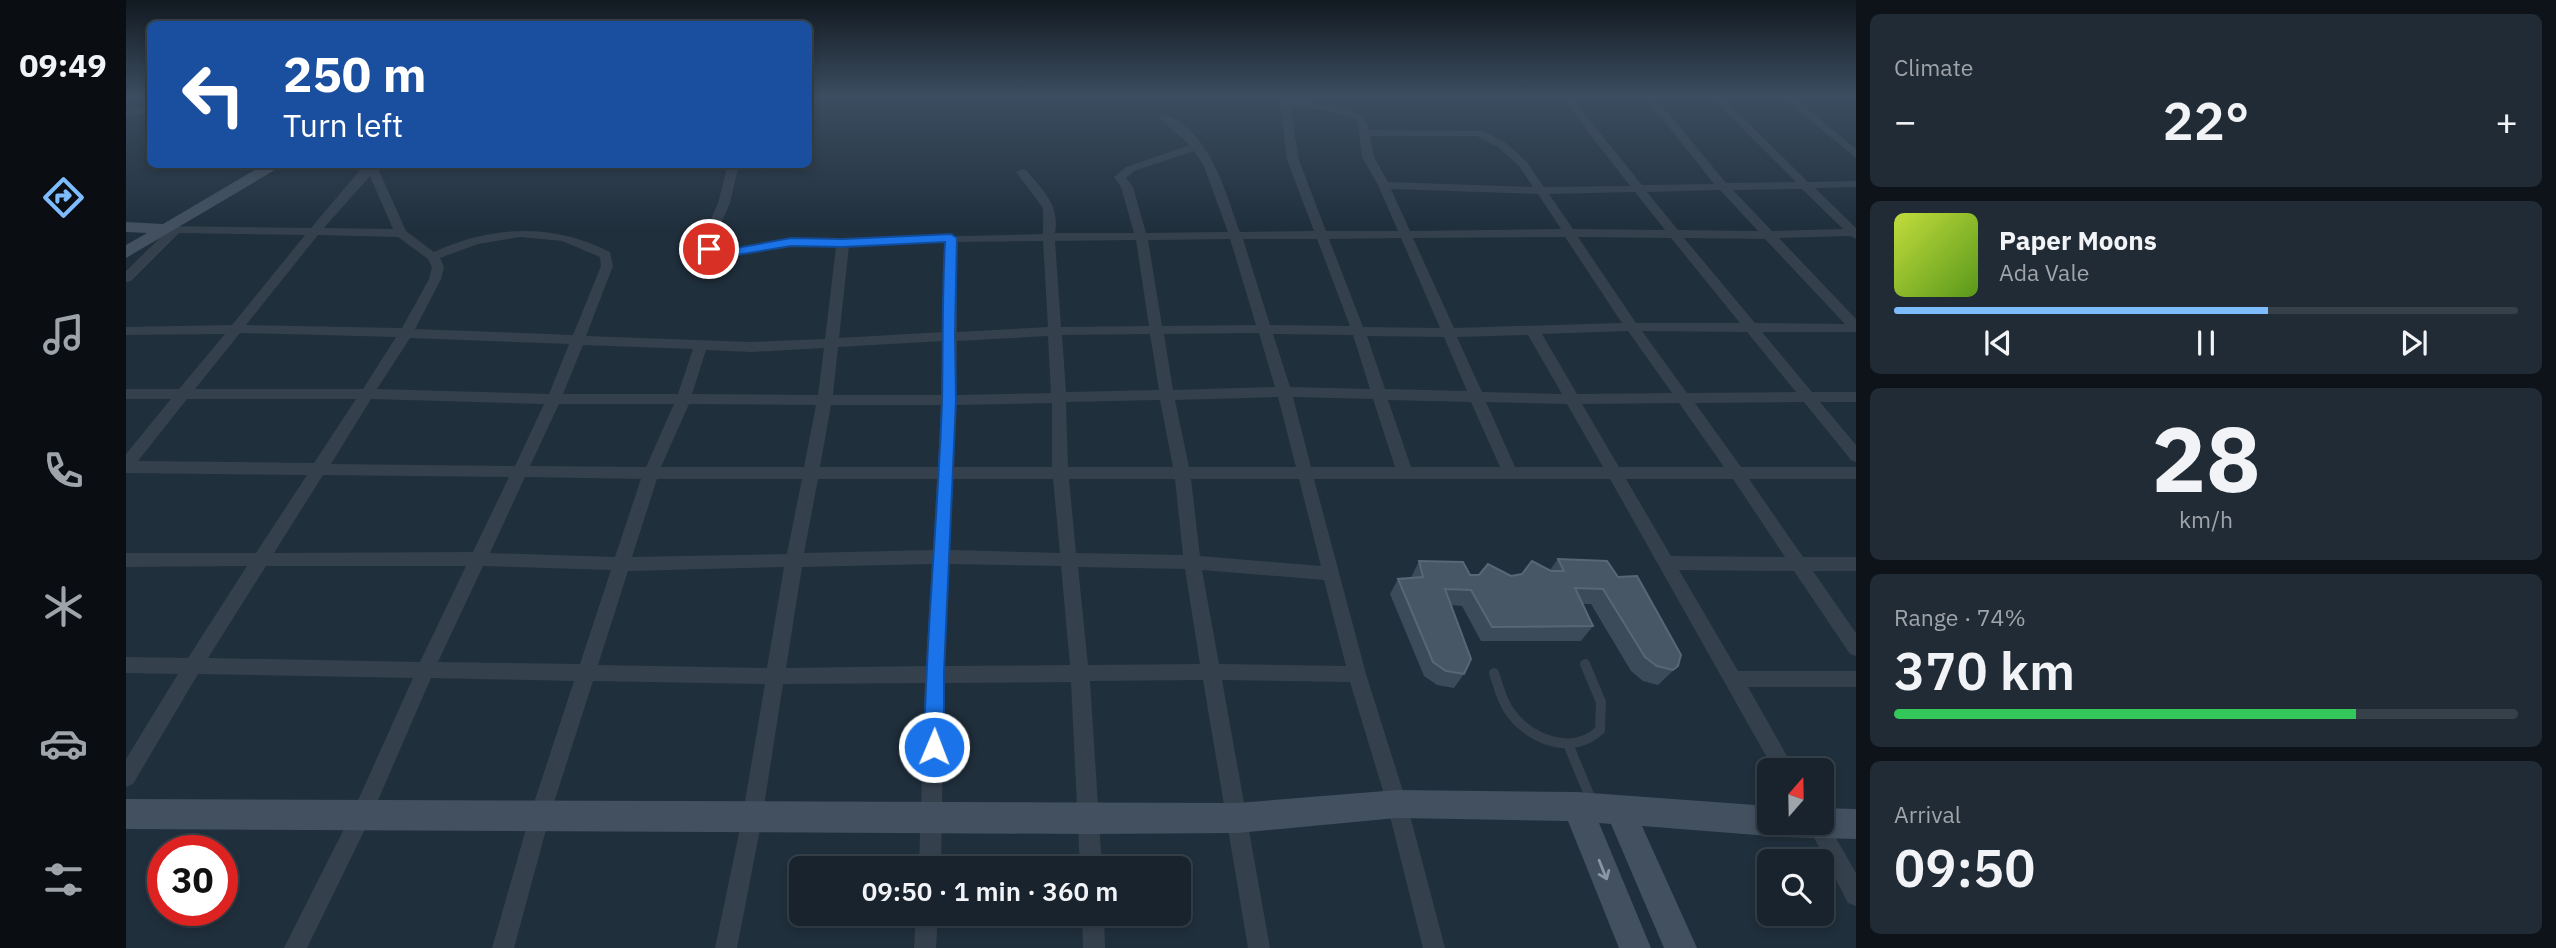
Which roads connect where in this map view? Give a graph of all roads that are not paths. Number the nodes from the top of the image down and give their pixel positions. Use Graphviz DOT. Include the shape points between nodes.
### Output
graph roads {
  1 [pos="1193,141"];
  2 [pos="1290,141"];
  3 [pos="1365,141"];
  4 [pos="1493,141"];
  5 [pos="1601,141"];
  6 [pos="1686,141"];
  7 [pos="1760,141"];
  8 [pos="1840,141"];
  9 [pos="1197,146"];
  10 [pos="1856,155"];
  11 [pos="247,168"];
  12 [pos="270,168"];
  13 [pos="368,168"];
  14 [pos="371,168"];
  15 [pos="733,168"];
  16 [pos="1023,172"];
  17 [pos="1856,184"];
  18 [pos="1384,185"];
  19 [pos="1804,185"];
  20 [pos="1638,187"];
  21 [pos="1724,188"];
  22 [pos="1538,191"];
  23 [pos="126,228"];
  24 [pos="145,228"];
  25 [pos="171,229"];
  26 [pos="314,232"];
  27 [pos="401,233"];
  28 [pos="1569,233"];
  29 [pos="1855,233"];
  30 [pos="1404,234"];
  31 [pos="1674,234"];
  32 [pos="1236,235"];
  33 [pos="1768,235"];
  34 [pos="1049,236"];
  35 [pos="1141,236"];
  36 [pos="1324,236"];
  37 [pos="951,238"];
  38 [pos="126,239"];
  39 [pos="843,243"];
  40 [pos="126,253"];
  41 [pos="433,257"];
  42 [pos="126,278"];
  43 [pos="1632,327"];
  44 [pos="1856,327"];
  45 [pos="237,329"];
  46 [pos="1264,329"];
  47 [pos="1751,329"];
  48 [pos="1158,330"];
  49 [pos="126,331"];
  50 [pos="1055,331"];
  51 [pos="1533,331"];
  52 [pos="406,333"];
  53 [pos="1359,333"];
  54 [pos="1448,333"];
  55 [pos="948,335"];
  56 [pos="577,341"];
  57 [pos="831,343"];
  58 [pos="701,345"];
  59 [pos="1284,392"];
  60 [pos="184,393"];
  61 [pos="1378,393"];
  62 [pos="126,394"];
  63 [pos="365,394"];
  64 [pos="1478,396"];
  65 [pos="1059,397"];
  66 [pos="1167,397"];
  67 [pos="1684,397"];
  68 [pos="1808,397"];
  69 [pos="1856,397"];
  70 [pos="684,398"];
  71 [pos="825,398"];
  72 [pos="554,399"];
  73 [pos="1573,399"];
  74 [pos="949,400"];
  75 [pos="1856,456"];
  76 [pos="126,466"];
  77 [pos="321,468"];
  78 [pos="945,471"];
  79 [pos="520,472"];
  80 [pos="1060,472"];
  81 [pos="1182,472"];
  82 [pos="1510,472"];
  83 [pos="1613,472"];
  84 [pos="1856,472"];
  85 [pos="651,473"];
  86 [pos="810,473"];
  87 [pos="1737,473"];
  88 [pos="1306,474"];
  89 [pos="1405,474"];
  90 [pos="943,557"];
  91 [pos="479,559"];
  92 [pos="1070,559"];
  93 [pos="126,560"];
  94 [pos="262,561"];
  95 [pos="794,561"];
  96 [pos="1192,562"];
  97 [pos="1665,563"];
  98 [pos="1798,563"];
  99 [pos="622,564"];
  100 [pos="1856,565"];
  101 [pos="1331,574"];
  102 [pos="1856,648"];
  103 [pos="1585,664"];
  104 [pos="126,666"];
  105 [pos="193,666"];
  106 [pos="425,671"];
  107 [pos="1210,672"];
  108 [pos="935,673"];
  109 [pos="1080,673"];
  110 [pos="1494,673"];
  111 [pos="587,674"];
  112 [pos="1357,674"];
  113 [pos="775,676"];
  114 [pos="1732,679"];
  115 [pos="1856,679"];
  116 [pos="1568,744"];
  117 [pos="1778,758"];
  118 [pos="126,777"];
  119 [pos="1584,802"];
  120 [pos="1397,804"];
  121 [pos="1620,811"];
  122 [pos="126,814"];
  123 [pos="362,814"];
  124 [pos="540,815"];
  125 [pos="1237,818"];
  126 [pos="1089,819"];
  127 [pos="752,820"];
  128 [pos="933,820"];
  129 [pos="1757,820"];
  130 [pos="1834,824"];
  131 [pos="1856,824"];
  132 [pos="1822,835"];
  133 [pos="931,856"];
  134 [pos="1091,856"];
  135 [pos="1856,895"];
  136 [pos="926,926"];
  137 [pos="1093,926"];
  138 [pos="295,948"];
  139 [pos="503,948"];
  140 [pos="726,948"];
  141 [pos="925,948"];
  142 [pos="1094,948"];
  143 [pos="1259,948"];
  144 [pos="1434,948"];
  145 [pos="1635,948"];
  146 [pos="1681,948"];
  1 -- 9 [label="street"];
  2 -- 36 [label="street" via="1293,160"];
  3 -- 18 [label="street" via="1368,157"];
  4 -- 22 [label="street" via="1523,164"];
  5 -- 20 [label="street"];
  6 -- 21 [label="street"];
  7 -- 19 [label="street"];
  8 -- 10 [label="street"];
  9 -- 32 [label="street" via="1209,164"];
  9 -- 35 [label="street" via="1122,173"];
  11 -- 24 [label="street"];
  12 -- 25 [label="street"];
  13 -- 26 [label="street"];
  14 -- 27 [label="street"];
  15 -- 39 [label="street" via="706,244 712,252 791,242"];
  16 -- 34 [label="street" via="1050,206"];
  17 -- 19 [label="street"];
  18 -- 22 [label="street"];
  18 -- 30 [label="street"];
  19 -- 21 [label="street"];
  19 -- 29 [label="street"];
  20 -- 21 [label="street"];
  20 -- 22 [label="street"];
  20 -- 31 [label="street"];
  21 -- 33 [label="street"];
  22 -- 28 [label="street"];
  23 -- 24 [label="street"];
  24 -- 25 [label="street"];
  24 -- 38 [label="street"];
  25 -- 26 [label="street"];
  25 -- 40 [label="street"];
  25 -- 42 [label="street"];
  26 -- 27 [label="street"];
  26 -- 45 [label="street"];
  27 -- 41 [label="street"];
  28 -- 30 [label="street"];
  28 -- 31 [label="street"];
  28 -- 43 [label="street"];
  29 -- 33 [label="street"];
  30 -- 36 [label="street"];
  30 -- 54 [label="street"];
  31 -- 33 [label="street"];
  31 -- 47 [label="street"];
  32 -- 35 [label="street"];
  32 -- 36 [label="street"];
  32 -- 46 [label="street"];
  33 -- 44 [label="street"];
  34 -- 35 [label="street"];
  34 -- 37 [label="street"];
  34 -- 50 [label="street"];
  35 -- 48 [label="street"];
  36 -- 53 [label="street"];
  37 -- 39 [label="street"];
  37 -- 55 [label="street"];
  39 -- 57 [label="street"];
  41 -- 52 [label="street" via="438,267 435,279"];
  41 -- 56 [label="street" via="455,246 521,233 542,233 591,246 606,255 607,266"];
  43 -- 47 [label="street"];
  43 -- 51 [label="street"];
  43 -- 67 [label="street"];
  44 -- 47 [label="street"];
  45 -- 49 [label="street"];
  45 -- 52 [label="street"];
  45 -- 60 [label="street"];
  46 -- 48 [label="street"];
  46 -- 53 [label="street"];
  46 -- 59 [label="street"];
  47 -- 68 [label="street"];
  48 -- 50 [label="street"];
  48 -- 66 [label="street"];
  50 -- 55 [label="street"];
  50 -- 65 [label="street"];
  51 -- 54 [label="street"];
  51 -- 73 [label="street"];
  52 -- 56 [label="street"];
  52 -- 63 [label="street"];
  53 -- 54 [label="street"];
  53 -- 61 [label="street"];
  54 -- 64 [label="street"];
  55 -- 57 [label="street"];
  55 -- 74 [label="street"];
  56 -- 58 [label="street"];
  56 -- 72 [label="street"];
  57 -- 58 [label="street"];
  57 -- 71 [label="street"];
  58 -- 70 [label="street"];
  59 -- 61 [label="street"];
  59 -- 66 [label="street"];
  59 -- 88 [label="street"];
  60 -- 62 [label="street"];
  60 -- 63 [label="street"];
  60 -- 76 [label="street"];
  61 -- 64 [label="street"];
  61 -- 89 [label="street"];
  63 -- 72 [label="street"];
  63 -- 77 [label="street"];
  64 -- 73 [label="street"];
  64 -- 82 [label="street"];
  65 -- 66 [label="street"];
  65 -- 74 [label="street"];
  65 -- 80 [label="street"];
  66 -- 81 [label="street"];
  67 -- 68 [label="street"];
  67 -- 73 [label="street"];
  67 -- 87 [label="street"];
  68 -- 69 [label="street"];
  68 -- 75 [label="street"];
  70 -- 71 [label="street"];
  70 -- 72 [label="street"];
  70 -- 85 [label="street"];
  71 -- 74 [label="street"];
  71 -- 86 [label="street"];
  72 -- 79 [label="street"];
  73 -- 83 [label="street"];
  74 -- 78 [label="street"];
  76 -- 77 [label="street"];
  77 -- 79 [label="street"];
  77 -- 94 [label="street"];
  78 -- 80 [label="street"];
  78 -- 86 [label="street"];
  78 -- 90 [label="street"];
  79 -- 85 [label="street"];
  79 -- 91 [label="street"];
  80 -- 81 [label="street"];
  80 -- 92 [label="street"];
  81 -- 88 [label="street"];
  81 -- 96 [label="street"];
  82 -- 83 [label="street"];
  82 -- 89 [label="street"];
  83 -- 87 [label="street"];
  83 -- 97 [label="street"];
  84 -- 87 [label="street"];
  85 -- 86 [label="street"];
  85 -- 99 [label="street"];
  86 -- 95 [label="street"];
  87 -- 98 [label="street"];
  88 -- 89 [label="street"];
  88 -- 101 [label="street"];
  90 -- 92 [label="street"];
  90 -- 95 [label="street"];
  90 -- 108 [label="street"];
  91 -- 94 [label="street"];
  91 -- 99 [label="street"];
  91 -- 106 [label="street"];
  92 -- 96 [label="street"];
  92 -- 109 [label="street"];
  93 -- 94 [label="street"];
  94 -- 105 [label="street"];
  95 -- 99 [label="street"];
  95 -- 113 [label="street"];
  96 -- 101 [label="street"];
  96 -- 107 [label="street"];
  97 -- 98 [label="street"];
  97 -- 114 [label="street"];
  98 -- 100 [label="street"];
  98 -- 102 [label="street"];
  99 -- 111 [label="street"];
  101 -- 112 [label="street"];
  103 -- 116 [label="lane" via="1601,702 1600,730 1588,742"];
  104 -- 105 [label="street"];
  105 -- 106 [label="street"];
  105 -- 118 [label="street"];
  106 -- 111 [label="street"];
  106 -- 123 [label="street"];
  107 -- 109 [label="street"];
  107 -- 112 [label="street"];
  107 -- 125 [label="street"];
  108 -- 109 [label="street"];
  108 -- 113 [label="street"];
  108 -- 128 [label="street"];
  109 -- 126 [label="street"];
  110 -- 116 [label="lane" via="1508,710 1517,720 1548,741"];
  111 -- 113 [label="street"];
  111 -- 124 [label="street"];
  112 -- 120 [label="street"];
  113 -- 127 [label="street"];
  114 -- 115 [label="street"];
  114 -- 117 [label="street"];
  116 -- 119 [label="lane"];
  119 -- 120 [label="street"];
  119 -- 121 [label="street"];
  119 -- 145 [label="street, one-way"];
  120 -- 125 [label="street"];
  120 -- 144 [label="street"];
  121 -- 129 [label="street"];
  121 -- 146 [label="street"];
  122 -- 123 [label="street"];
  123 -- 124 [label="street"];
  123 -- 138 [label="street"];
  124 -- 127 [label="street"];
  124 -- 139 [label="street"];
  125 -- 126 [label="street"];
  125 -- 143 [label="street"];
  126 -- 128 [label="street"];
  126 -- 134 [label="street"];
  127 -- 128 [label="street"];
  127 -- 140 [label="street"];
  128 -- 133 [label="street"];
  130 -- 131 [label="street"];
  132 -- 135 [label="street"];
  136 -- 141 [label="street"];
  137 -- 142 [label="street"];
}
